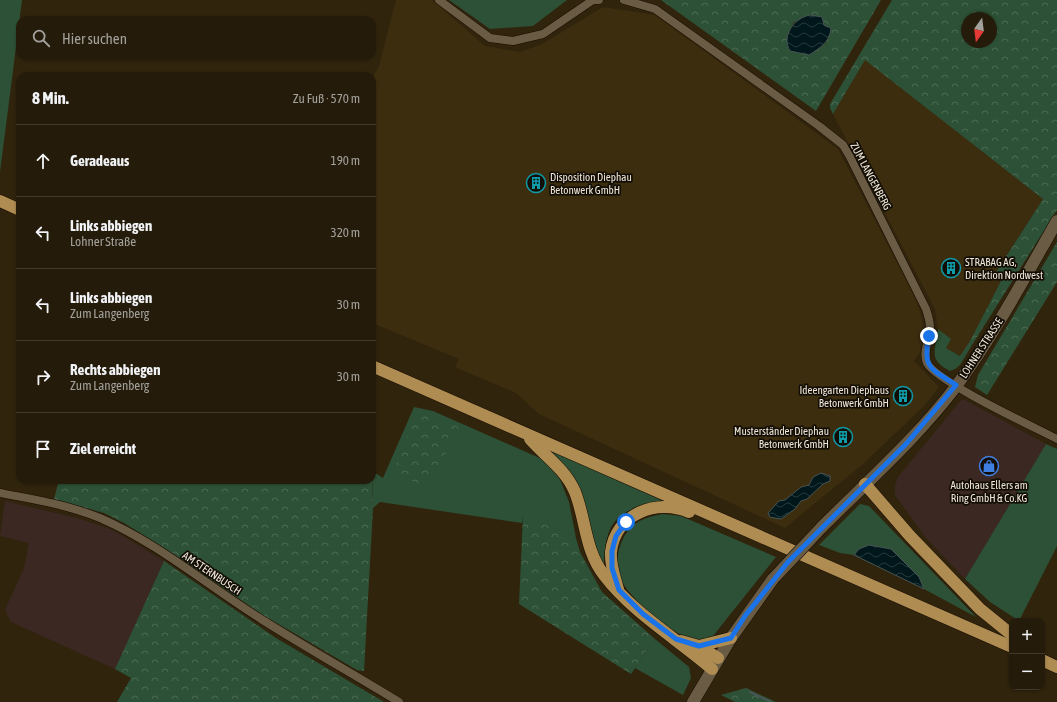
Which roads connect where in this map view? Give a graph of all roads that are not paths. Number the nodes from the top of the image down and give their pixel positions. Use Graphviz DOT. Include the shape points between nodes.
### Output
graph roads {
  1 [pos="439,0"];
  2 [pos="599,0"];
  3 [pos="624,0"];
  4 [pos="0,201"];
  5 [pos="16,208"];
  6 [pos="1057,221"];
  7 [pos="376,368"];
  8 [pos="956,385"];
  9 [pos="526,434"];
  10 [pos="1057,439"];
  11 [pos="865,484"];
  12 [pos="0,493"];
  13 [pos="726,522"];
  14 [pos="619,590"];
  15 [pos="1009,632"];
  16 [pos="731,638"];
  17 [pos="676,639"];
  18 [pos="699,646"];
  19 [pos="1009,646"];
  20 [pos="718,658"];
  21 [pos="712,669"];
  22 [pos="399,702"];
  23 [pos="693,702"];
  1 -- 2 [label="street" via="490,38 512,41 543,34 593,0"];
  3 -- 8 [label="street, ZUM LANGENBERG" via="655,9 843,145 926,309 930,326 927,363"];
  4 -- 5 [label="main road"];
  6 -- 8 [label="main road, LOHNER STRASSE" via="997,325"];
  7 -- 9 [label="main road"];
  8 -- 10 [label="street"];
  8 -- 11 [label="main road, LOHNER STRASSE" via="906,444"];
  9 -- 13 [label="main road"];
  9 -- 14 [label="main road" via="554,461 568,481 574,492 595,560 604,575"];
  11 -- 15 [label="main road" via="910,536 980,609"];
  11 -- 16 [label="main road, LOHNER STRASSE, bridge" via="773,579"];
  12 -- 22 [label="street, AM STERNBUSCH" via="68,508 118,527 166,555 262,620"];
  13 -- 14 [label="main road" via="711,521 682,509 668,507 648,509 633,516 621,528 613,543 612,568"];
  13 -- 19 [label="main road"];
  14 -- 17 [label="main road" via="643,614"];
  16 -- 18 [label="main road"];
  16 -- 20 [label="main road, LOHNER STRASSE"];
  17 -- 18 [label="main road"];
  17 -- 21 [label="main road"];
  18 -- 20 [label="main road"];
  20 -- 21 [label="main road, LOHNER STRASSE"];
  21 -- 23 [label="main road, LOHNER STRASSE"];
}
